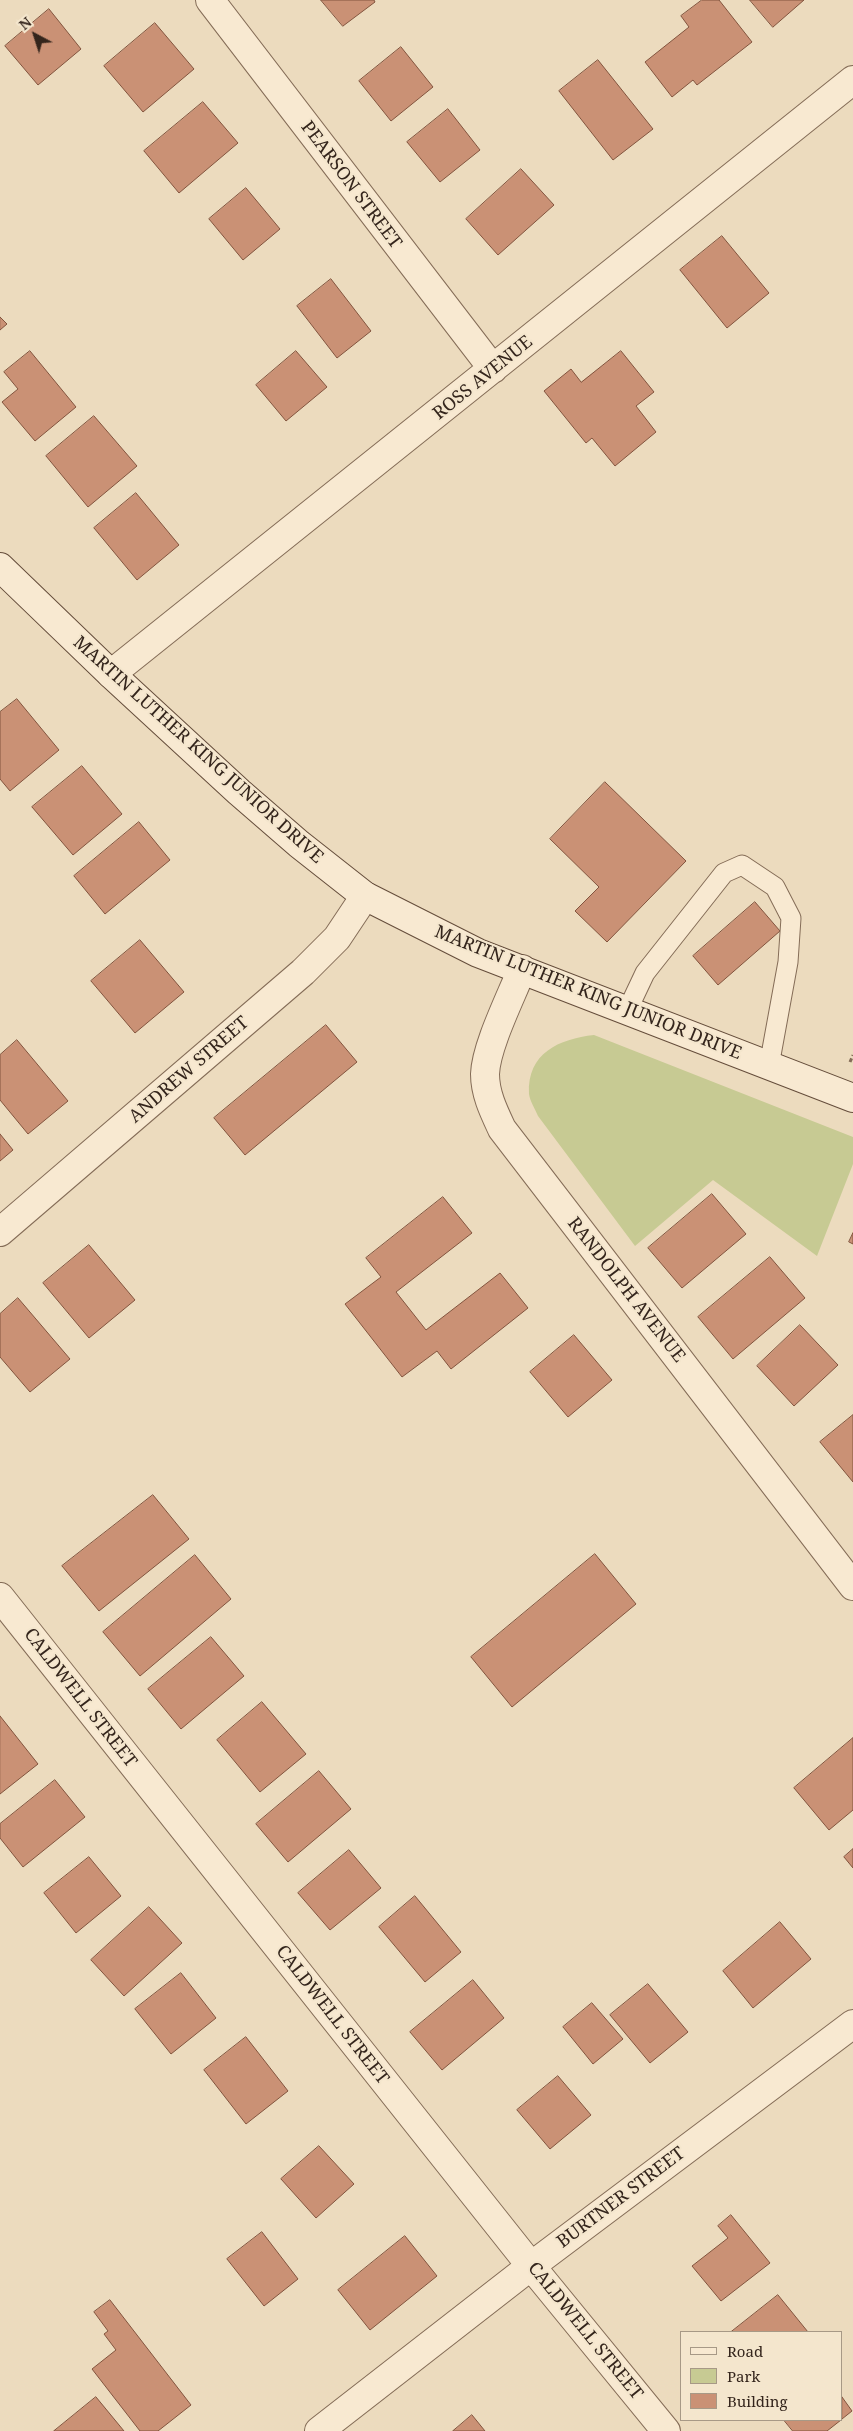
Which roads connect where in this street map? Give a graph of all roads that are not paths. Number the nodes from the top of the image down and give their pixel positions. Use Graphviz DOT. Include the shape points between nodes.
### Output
graph roads {
  1 [pos="210,0"];
  2 [pos="853,80"];
  3 [pos="493,369"];
  4 [pos="0,567"];
  5 [pos="110,674"];
  6 [pos="365,896"];
  7 [pos="522,969"];
  8 [pos="628,1009"];
  9 [pos="768,1066"];
  10 [pos="853,1098"];
  11 [pos="0,1232"];
  12 [pos="853,1586"];
  13 [pos="0,1597"];
  14 [pos="853,2024"];
  15 [pos="531,2266"];
  16 [pos="319,2431"];
  17 [pos="666,2431"];
  1 -- 3 [label="street, PEARSON STREET"];
  2 -- 3 [label="street, ROSS AVENUE"];
  3 -- 5 [label="street, ROSS AVENUE"];
  4 -- 5 [label="street, MARTIN LUTHER KING JUNIOR DRIVE"];
  5 -- 6 [label="street, MARTIN LUTHER KING JUNIOR DRIVE" via="299,844"];
  6 -- 7 [label="street, MARTIN LUTHER KING JUNIOR DRIVE" via="449,939"];
  6 -- 11 [label="street, ANDREW STREET" via="337,938 303,972"];
  7 -- 8 [label="street, MARTIN LUTHER KING JUNIOR DRIVE"];
  7 -- 12 [label="street, RANDOLPH AVENUE" via="491,1050 485,1075 490,1102 502,1129"];
  8 -- 9 [label="street, MARTIN LUTHER KING JUNIOR DRIVE"];
  8 -- 9 [label="lane" via="645,973 724,873 742,865 775,887 791,918 788,962"];
  9 -- 10 [label="street, MARTIN LUTHER KING JUNIOR DRIVE"];
  13 -- 15 [label="street, CALDWELL STREET"];
  14 -- 15 [label="street, BURTNER STREET"];
  15 -- 16 [label="street, BURTNER STREET"];
  15 -- 17 [label="street, CALDWELL STREET"];
}
